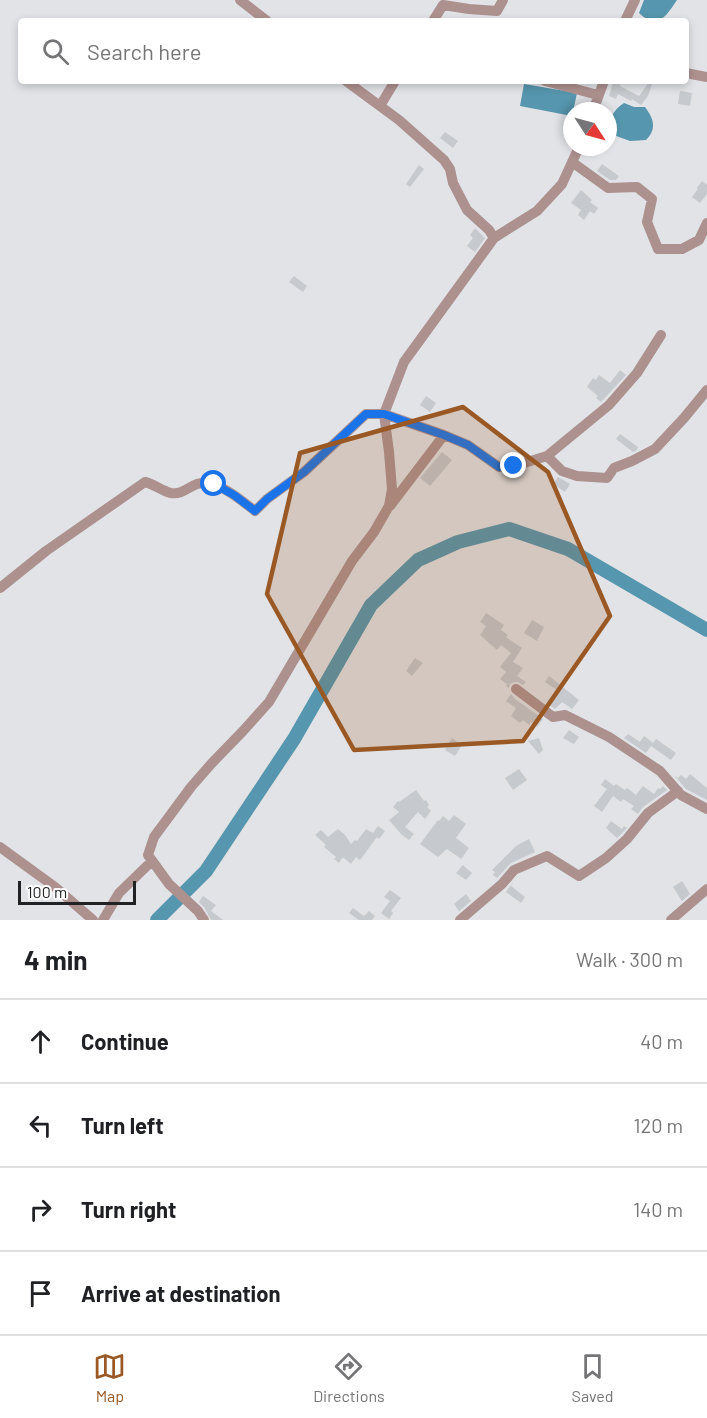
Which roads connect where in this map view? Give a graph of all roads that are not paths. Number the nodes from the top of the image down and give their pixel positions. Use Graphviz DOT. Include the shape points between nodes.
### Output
graph roads {
  1 [pos="240,0"];
  2 [pos="503,0"];
  3 [pos="635,0"];
  4 [pos="263,18"];
  5 [pos="435,18"];
  6 [pos="626,18"];
  7 [pos="689,74"];
  8 [pos="707,77"];
  9 [pos="350,84"];
  10 [pos="393,84"];
  11 [pos="556,84"];
  12 [pos="603,84"];
  13 [pos="598,96"];
  14 [pos="596,102"];
  15 [pos="380,106"];
  16 [pos="575,156"];
  17 [pos="572,162"];
  18 [pos="707,223"];
  19 [pos="494,238"];
  20 [pos="661,335"];
  21 [pos="707,390"];
  22 [pos="384,414"];
  23 [pos="444,435"];
  24 [pos="547,456"];
  25 [pos="389,506"];
  26 [pos="0,588"];
  27 [pos="516,690"];
  28 [pos="678,791"];
  29 [pos="707,809"];
  30 [pos="0,847"];
  31 [pos="152,861"];
  32 [pos="707,890"];
  33 [pos="201,915"];
  34 [pos="93,920"];
  35 [pos="103,920"];
  36 [pos="460,920"];
  37 [pos="671,920"];
  1 -- 4 [label="street"];
  2 -- 5 [label="street" via="497,11 443,5"];
  3 -- 6 [label="street"];
  7 -- 8 [label="street"];
  9 -- 15 [label="street"];
  10 -- 15 [label="street"];
  11 -- 13 [label="street"];
  12 -- 13 [label="street"];
  13 -- 14 [label="street"];
  15 -- 19 [label="street" via="444,160 467,210"];
  16 -- 17 [label="street"];
  17 -- 18 [label="street" via="608,188 637,186 652,199 647,222 658,249 682,249 699,240"];
  17 -- 19 [label="street" via="562,184 537,211"];
  19 -- 22 [label="street" via="404,362"];
  20 -- 24 [label="street" via="637,373 609,405"];
  21 -- 24 [label="street" via="655,449 614,468 607,478 562,471"];
  22 -- 23 [label="street"];
  22 -- 25 [label="street" via="392,489"];
  22 -- 26 [label="street" via="366,414 255,511 214,484 196,484 172,493 145,482"];
  23 -- 24 [label="street" via="468,445 499,467"];
  23 -- 25 [label="street"];
  25 -- 31 [label="street" via="269,702 212,762 154,837 148,855"];
  27 -- 28 [label="street" via="553,717 565,715 609,736 660,771"];
  28 -- 29 [label="street"];
  28 -- 36 [label="street" via="648,813 606,858 579,876 547,856 514,870"];
  30 -- 34 [label="street"];
  31 -- 33 [label="street"];
  31 -- 35 [label="street" via="119,893"];
  32 -- 37 [label="street" via="686,913"];
}
